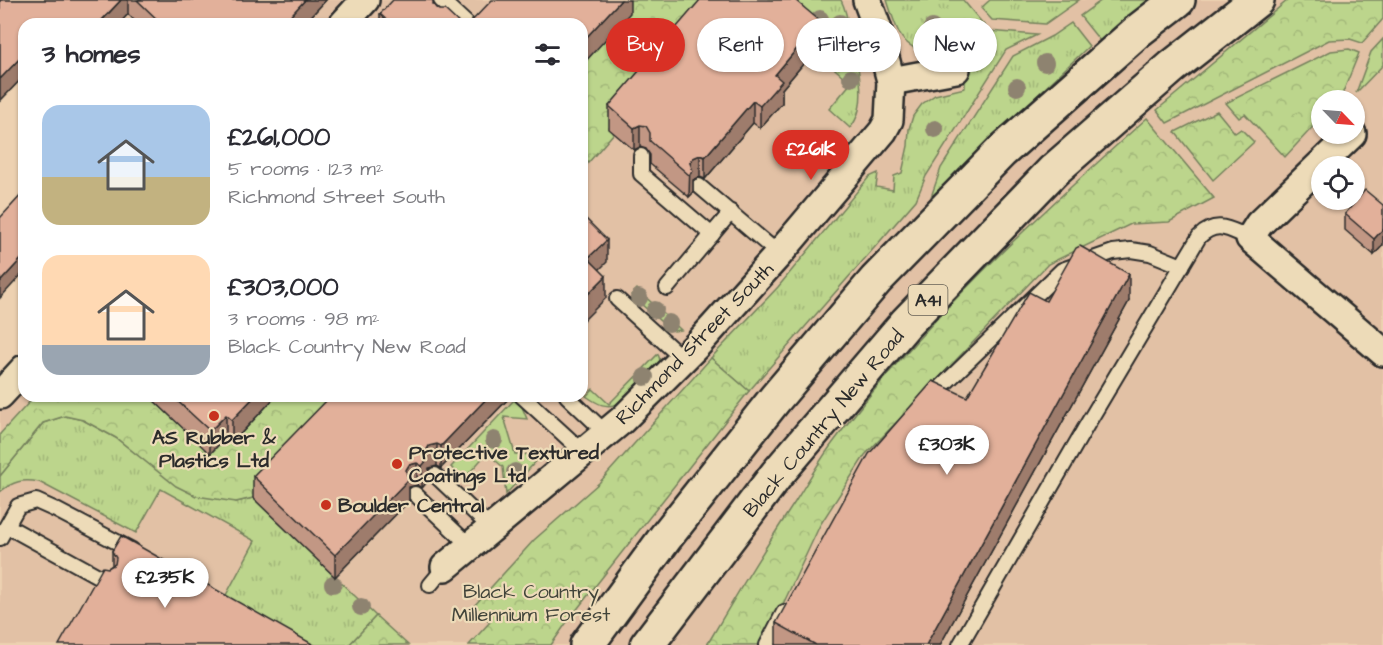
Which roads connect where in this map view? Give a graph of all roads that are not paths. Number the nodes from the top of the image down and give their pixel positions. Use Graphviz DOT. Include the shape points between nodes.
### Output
graph roads {
  1 [pos="441,0"];
  2 [pos="867,0"];
  3 [pos="1178,0"];
  4 [pos="1257,0"];
  5 [pos="362,1"];
  6 [pos="453,11"];
  7 [pos="348,18"];
  8 [pos="447,18"];
  9 [pos="461,18"];
  10 [pos="940,72"];
  11 [pos="891,81"];
  12 [pos="1342,144"];
  13 [pos="641,156"];
  14 [pos="699,186"];
  15 [pos="731,213"];
  16 [pos="712,235"];
  17 [pos="1250,238"];
  18 [pos="779,254"];
  19 [pos="1182,266"];
  20 [pos="667,288"];
  21 [pos="617,299"];
  22 [pos="1383,352"];
  23 [pos="683,359"];
  24 [pos="18,376"];
  25 [pos="0,395"];
  26 [pos="529,402"];
  27 [pos="573,402"];
  28 [pos="922,407"];
  29 [pos="606,433"];
  30 [pos="583,452"];
  31 [pos="435,474"];
  32 [pos="416,494"];
  33 [pos="7,526"];
  34 [pos="492,528"];
  35 [pos="0,538"];
  36 [pos="470,546"];
  37 [pos="149,559"];
  38 [pos="438,576"];
  39 [pos="107,581"];
  40 [pos="793,597"];
  41 [pos="587,645"];
  42 [pos="647,645"];
  43 [pos="767,645"];
  44 [pos="960,645"];
  1 -- 6 [label="lane"];
  2 -- 11 [label="street, Richmond Street South"];
  3 -- 41 [label="highway, A41" via="1001,152 876,280 687,510"];
  4 -- 42 [label="highway, Black Country New Road / A41" via="1172,67 1053,171 906,323 777,474"];
  5 -- 7 [label="street"];
  6 -- 8 [label="lane"];
  6 -- 9 [label="lane"];
  10 -- 11 [label="street"];
  11 -- 18 [label="street, Richmond Street South" via="889,120 883,131"];
  12 -- 17 [label="street" via="1259,224"];
  13 -- 16 [label="lane" via="641,174"];
  14 -- 15 [label="lane"];
  15 -- 16 [label="lane"];
  15 -- 18 [label="lane"];
  16 -- 20 [label="lane"];
  17 -- 19 [label="lane" via="1213,226 1199,237"];
  17 -- 22 [label="street"];
  18 -- 23 [label="street, Richmond Street South"];
  19 -- 28 [label="lane" via="1131,250 1113,252 1062,270"];
  19 -- 44 [label="lane"];
  21 -- 23 [label="lane"];
  23 -- 29 [label="street, Richmond Street South"];
  24 -- 25 [label="street"];
  26 -- 30 [label="lane"];
  27 -- 29 [label="lane"];
  29 -- 30 [label="street, Richmond Street South"];
  30 -- 34 [label="street, Richmond Street South"];
  31 -- 34 [label="lane"];
  32 -- 36 [label="lane"];
  33 -- 35 [label="lane"];
  33 -- 37 [label="lane" via="18,506 36,501"];
  33 -- 39 [label="lane"];
  34 -- 36 [label="street, Richmond Street South"];
  36 -- 38 [label="street, Richmond Street South"];
  40 -- 43 [label="lane"];
}
